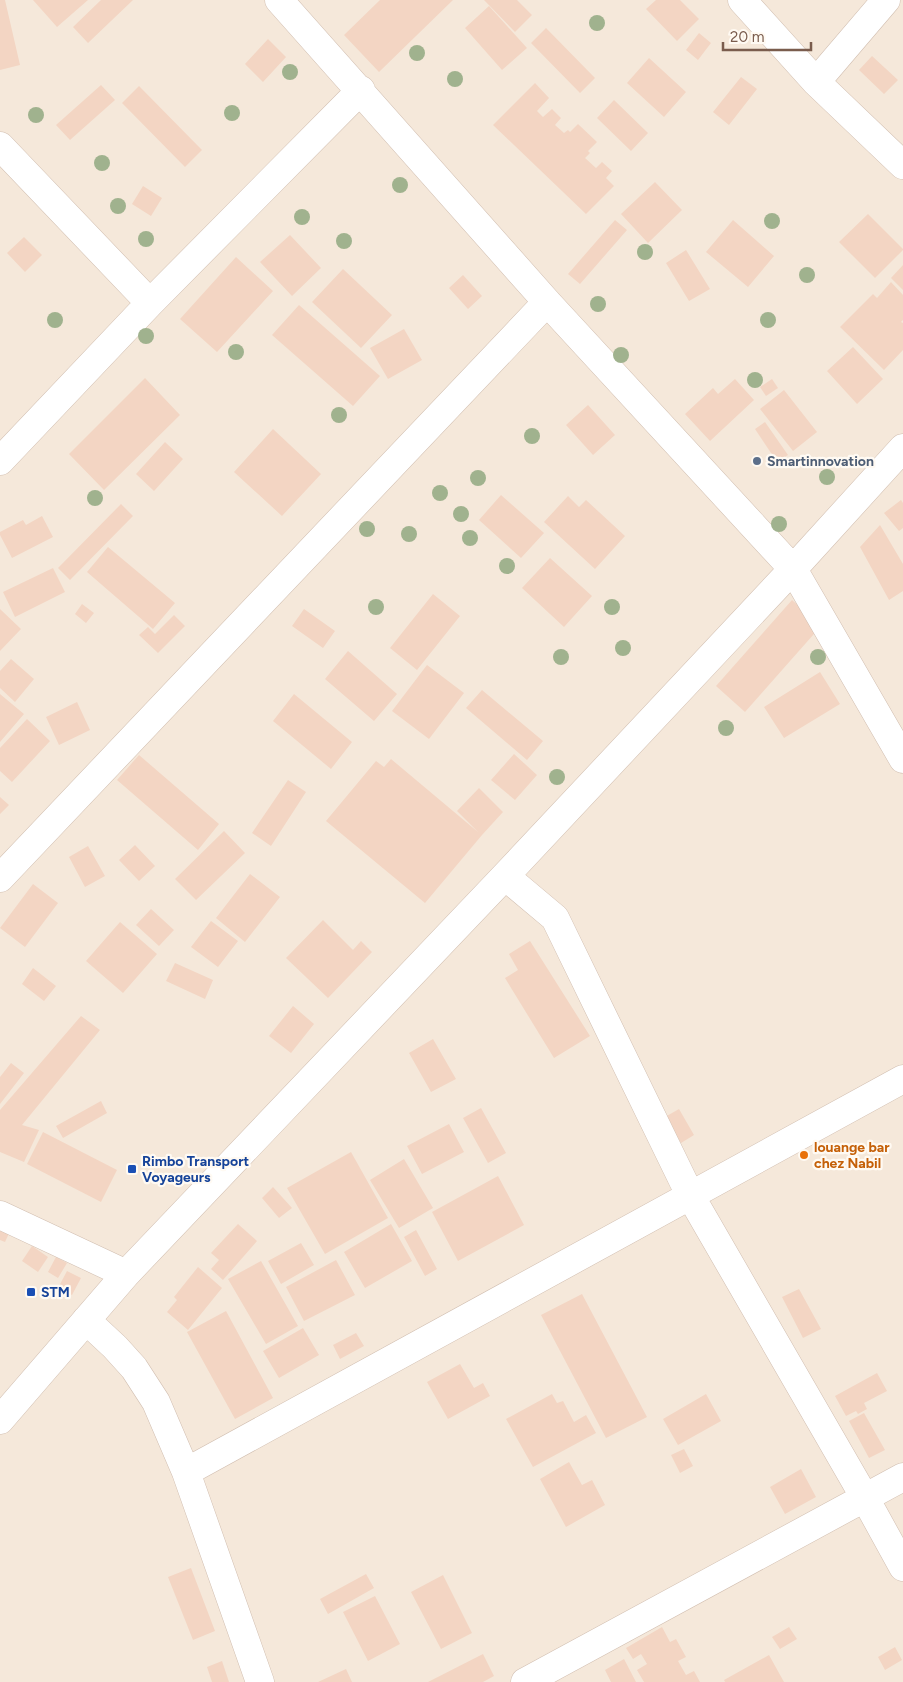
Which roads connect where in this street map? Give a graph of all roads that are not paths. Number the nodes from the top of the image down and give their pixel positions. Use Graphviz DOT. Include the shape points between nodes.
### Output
graph roads {
  1 [pos="279,0"];
  2 [pos="742,0"];
  3 [pos="886,0"];
  4 [pos="816,82"];
  5 [pos="361,90"];
  6 [pos="0,146"];
  7 [pos="903,165"];
  8 [pos="547,302"];
  9 [pos="150,303"];
  10 [pos="903,448"];
  11 [pos="0,461"];
  12 [pos="793,569"];
  13 [pos="903,759"];
  14 [pos="505,876"];
  15 [pos="0,878"];
  16 [pos="903,1078"];
  17 [pos="690,1195"];
  18 [pos="0,1215"];
  19 [pos="126,1274"];
  20 [pos="86,1320"];
  21 [pos="0,1420"];
  22 [pos="186,1472"];
  23 [pos="903,1477"];
  24 [pos="865,1498"];
  25 [pos="903,1567"];
  26 [pos="260,1682"];
  27 [pos="525,1682"];
  1 -- 5 [label="street"];
  2 -- 4 [label="street"];
  3 -- 4 [label="street"];
  4 -- 7 [label="street"];
  5 -- 8 [label="street"];
  5 -- 9 [label="street"];
  6 -- 9 [label="street"];
  8 -- 12 [label="street"];
  8 -- 15 [label="street"];
  9 -- 11 [label="street"];
  10 -- 12 [label="street"];
  12 -- 13 [label="street"];
  12 -- 14 [label="street"];
  14 -- 17 [label="street" via="555,918"];
  14 -- 19 [label="street"];
  16 -- 17 [label="street"];
  17 -- 22 [label="street"];
  17 -- 24 [label="street"];
  18 -- 19 [label="street"];
  19 -- 20 [label="street"];
  20 -- 21 [label="street"];
  20 -- 22 [label="street" via="134,1368 156,1402"];
  22 -- 26 [label="street"];
  23 -- 24 [label="street"];
  24 -- 25 [label="street"];
  24 -- 27 [label="street"];
}
